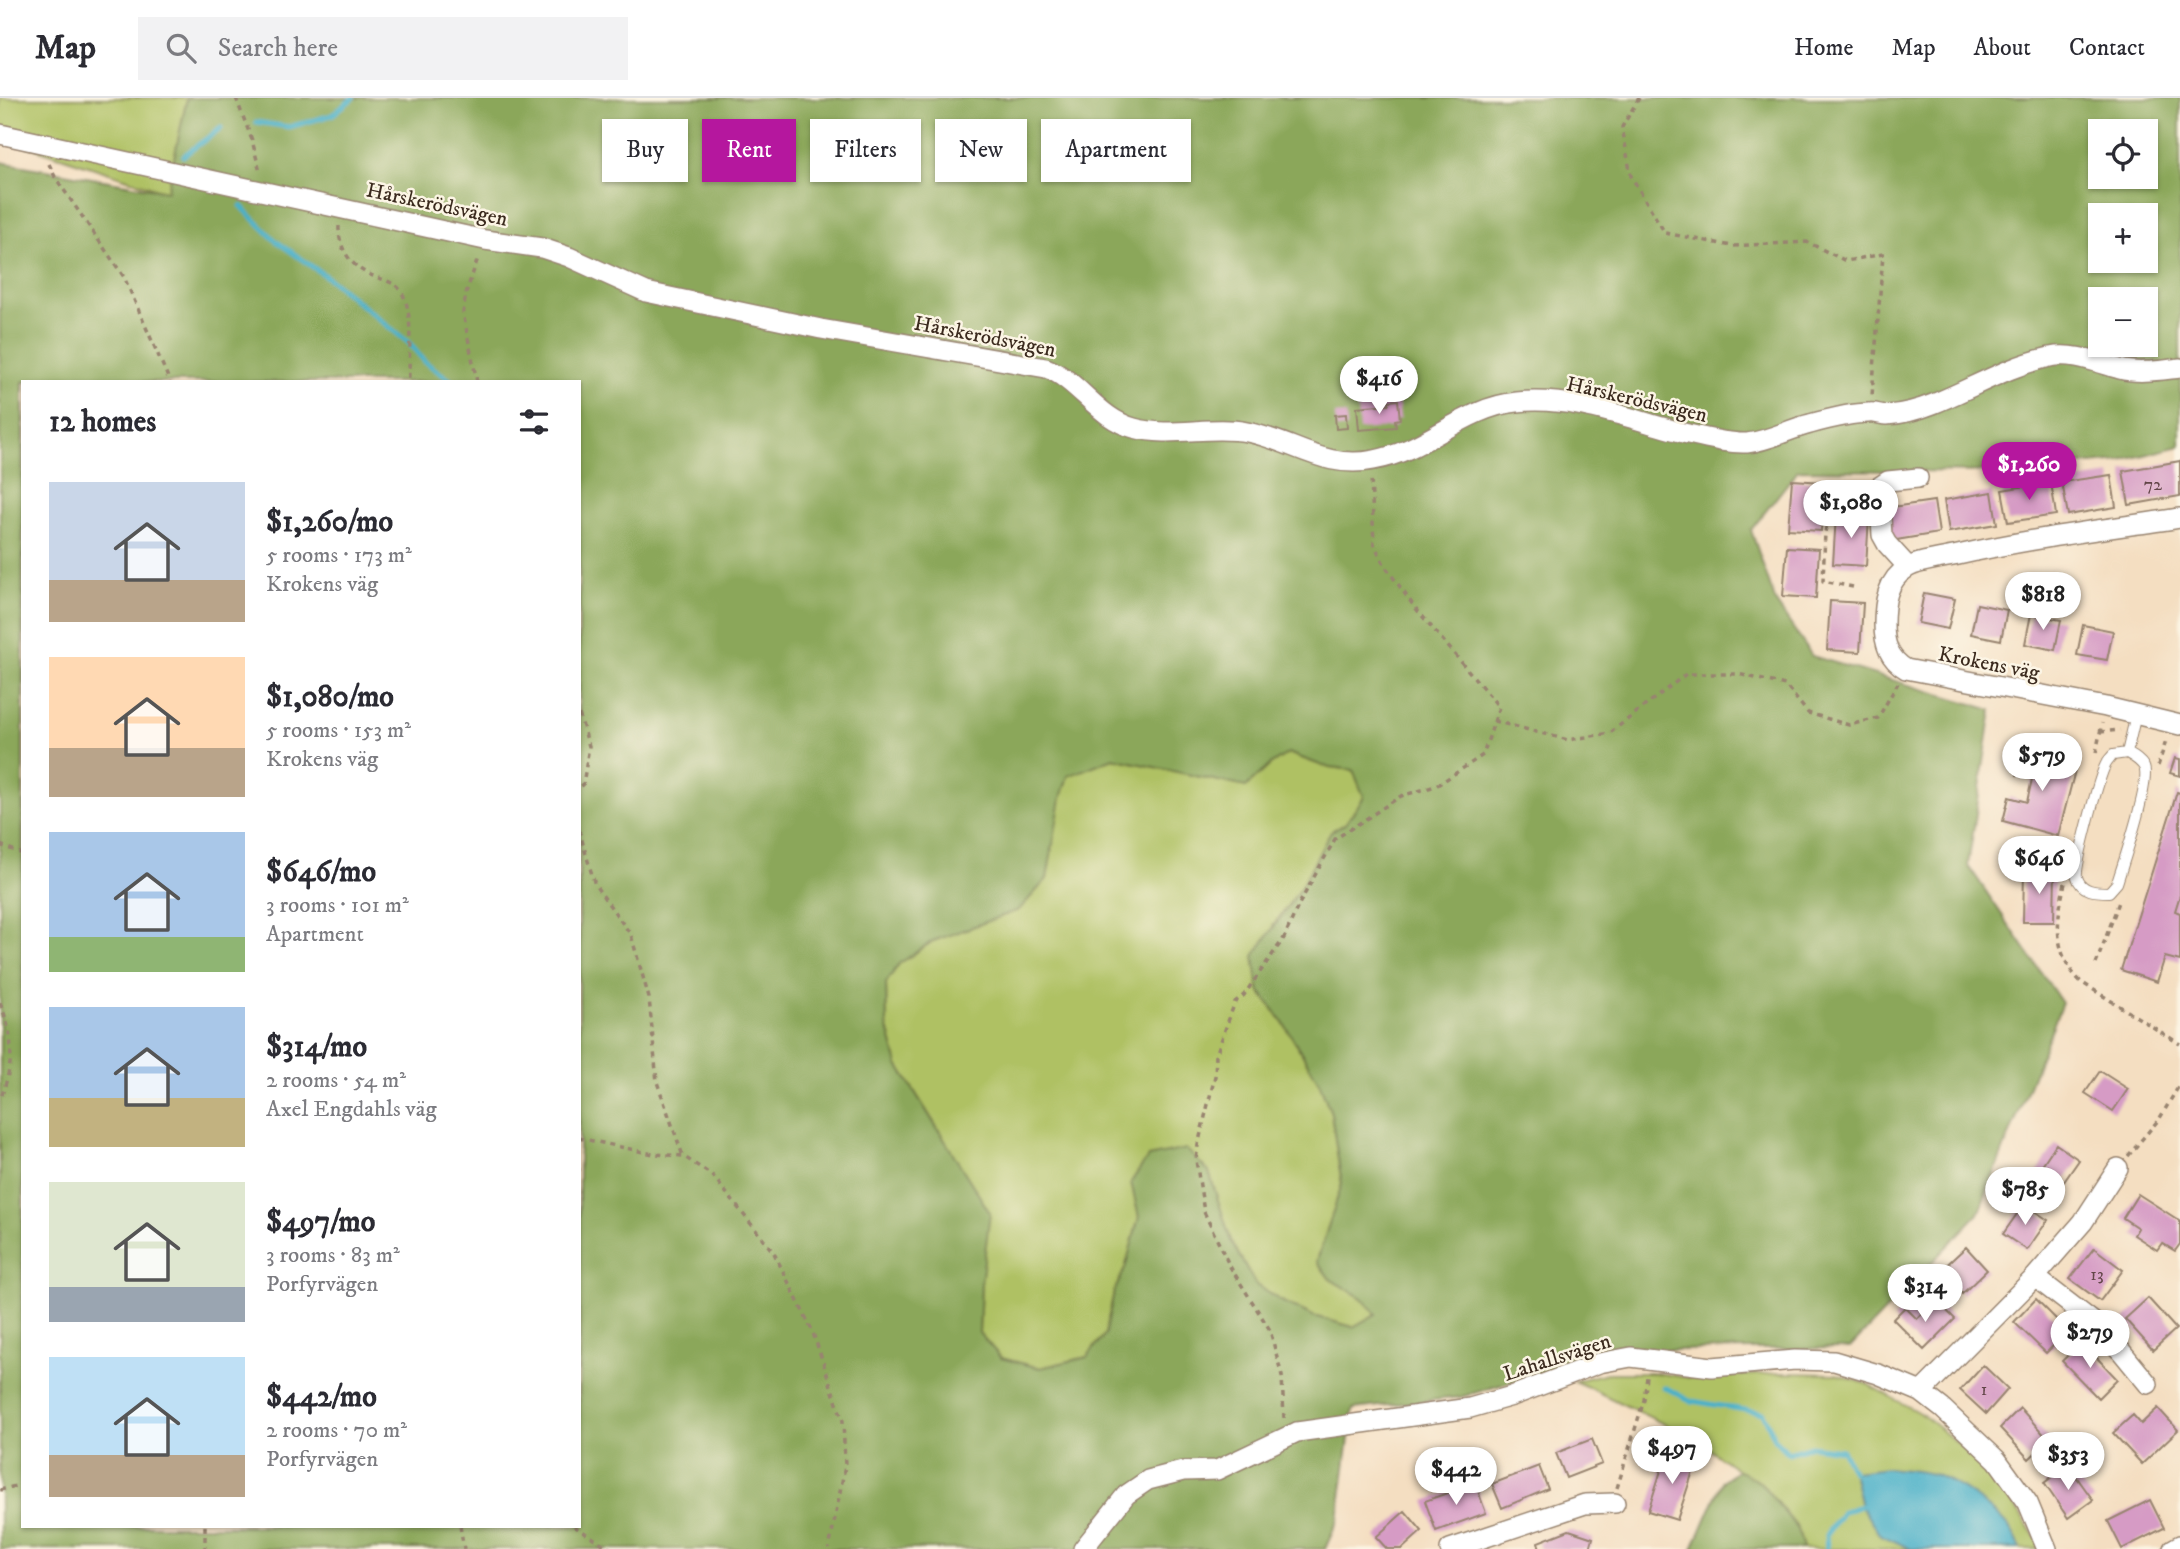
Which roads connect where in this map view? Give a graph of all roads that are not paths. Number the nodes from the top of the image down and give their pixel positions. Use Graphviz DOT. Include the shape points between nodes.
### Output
graph roads {
  1 [pos="0,134"];
  2 [pos="2180,368"];
  3 [pos="1918,478"];
  4 [pos="2180,518"];
  5 [pos="1908,567"];
  6 [pos="2136,714"];
  7 [pos="2180,725"];
  8 [pos="2127,753"];
  9 [pos="2118,1168"];
  10 [pos="2035,1277"];
  11 [pos="2148,1384"];
  12 [pos="1921,1392"];
  13 [pos="1615,1503"];
  14 [pos="2180,1545"];
  15 [pos="1083,1549"];
  16 [pos="1450,1549"];
  17 [pos="2048,1549"];
  18 [pos="2173,1549"];
  1 -- 2 [label="street, Hårskerödsvägen" via="485,240 542,248 646,292 821,329 1046,368 1067,379 1108,417 1134,428 1247,432 1335,462 1398,455 1464,418 1518,402 1586,406 1705,438 1748,443 1809,424 1871,412 1883,416 1909,412 2001,371 2054,356 2136,371"];
  3 -- 5 [label="street" via="1879,487 1882,535"];
  4 -- 5 [label="street" via="2009,544"];
  5 -- 6 [label="street, Krokens väg" via="1894,579 1886,595 1884,634 1895,663 1906,669"];
  6 -- 7 [label="street, Krokens väg"];
  6 -- 8 [label="lane"];
  8 -- 8 [label="lane" via="2113,755 2106,764 2087,825 2076,875 2082,886 2095,892 2109,891 2117,883 2144,788 2144,768"];
  9 -- 10 [label="street" via="2083,1222"];
  10 -- 11 [label="street" via="2092,1321"];
  10 -- 12 [label="street"];
  12 -- 15 [label="street, Lahallsvägen" via="1834,1361 1712,1367 1632,1357 1599,1363 1470,1408 1323,1426 1284,1436 1217,1470 1183,1471 1147,1480 1119,1502"];
  12 -- 17 [label="street, Lahallsvägen" via="1997,1461 2028,1503"];
  13 -- 16 [label="street" via="1585,1504"];
  14 -- 18 [label="street"];
}
